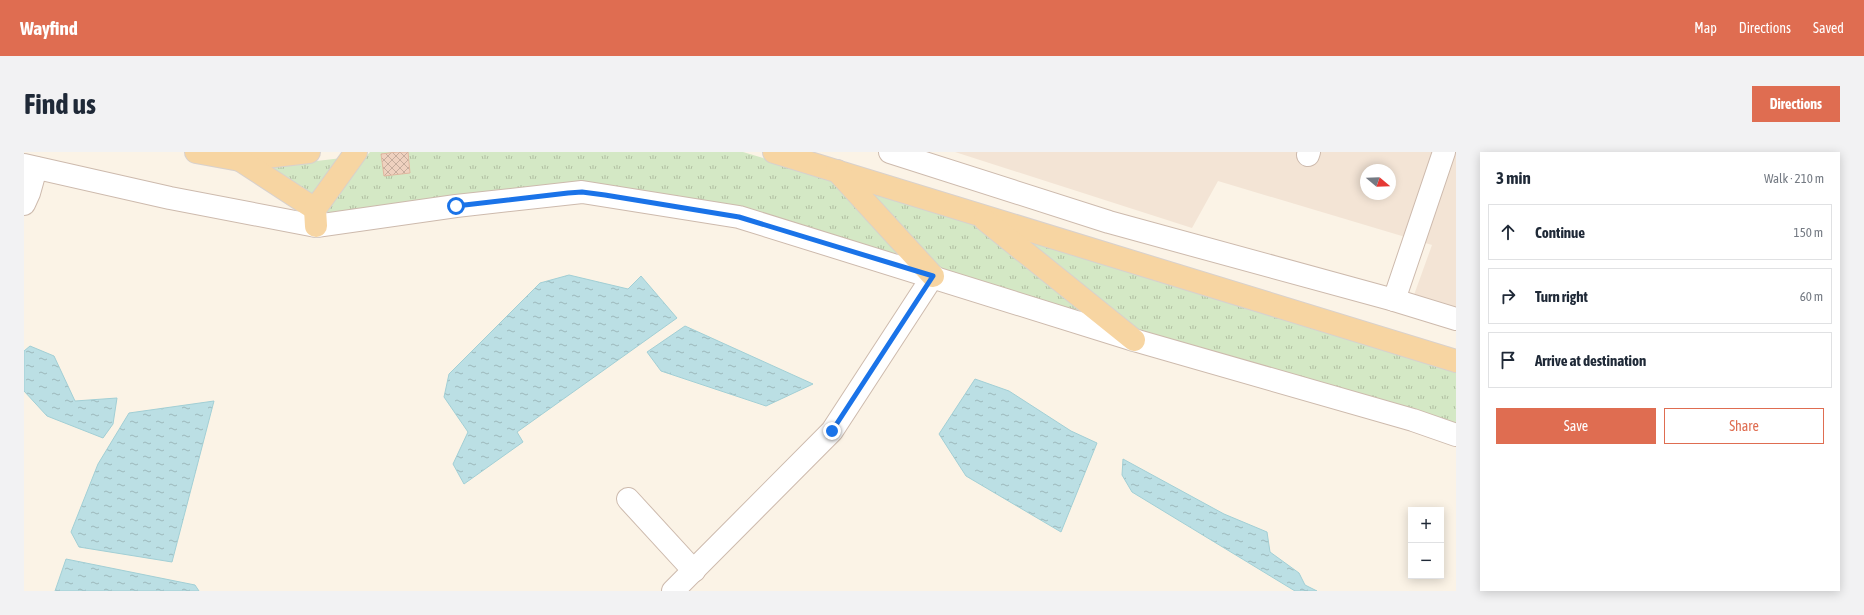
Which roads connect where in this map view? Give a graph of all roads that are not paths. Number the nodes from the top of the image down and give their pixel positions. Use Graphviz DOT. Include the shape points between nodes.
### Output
graph roads {
  1 [pos="196,152"];
  2 [pos="309,152"];
  3 [pos="356,152"];
  4 [pos="774,152"];
  5 [pos="890,152"];
  6 [pos="1444,152"];
  7 [pos="240,160"];
  8 [pos="30,167"];
  9 [pos="836,170"];
  10 [pos="24,204"];
  11 [pos="976,213"];
  12 [pos="315,217"];
  13 [pos="933,276"];
  14 [pos="1394,300"];
  15 [pos="1456,320"];
  16 [pos="1134,340"];
  17 [pos="1456,361"];
  18 [pos="1456,435"];
  19 [pos="628,499"];
  20 [pos="694,572"];
  21 [pos="673,591"];
  1 -- 7 [label="main road"];
  2 -- 7 [label="main road"];
  3 -- 12 [label="main road"];
  4 -- 9 [label="main road"];
  5 -- 14 [label="street" via="1109,222"];
  6 -- 14 [label="street"];
  7 -- 12 [label="main road"];
  8 -- 10 [label="street" via="29,193"];
  8 -- 12 [label="street" via="170,198"];
  9 -- 11 [label="main road"];
  9 -- 13 [label="main road"];
  11 -- 16 [label="main road"];
  11 -- 17 [label="main road"];
  12 -- 13 [label="street" via="456,206 582,192 739,217"];
  13 -- 16 [label="street"];
  13 -- 20 [label="street" via="832,431"];
  14 -- 15 [label="street"];
  16 -- 18 [label="street" via="1413,420"];
  19 -- 20 [label="street"];
  20 -- 21 [label="street"];
}
